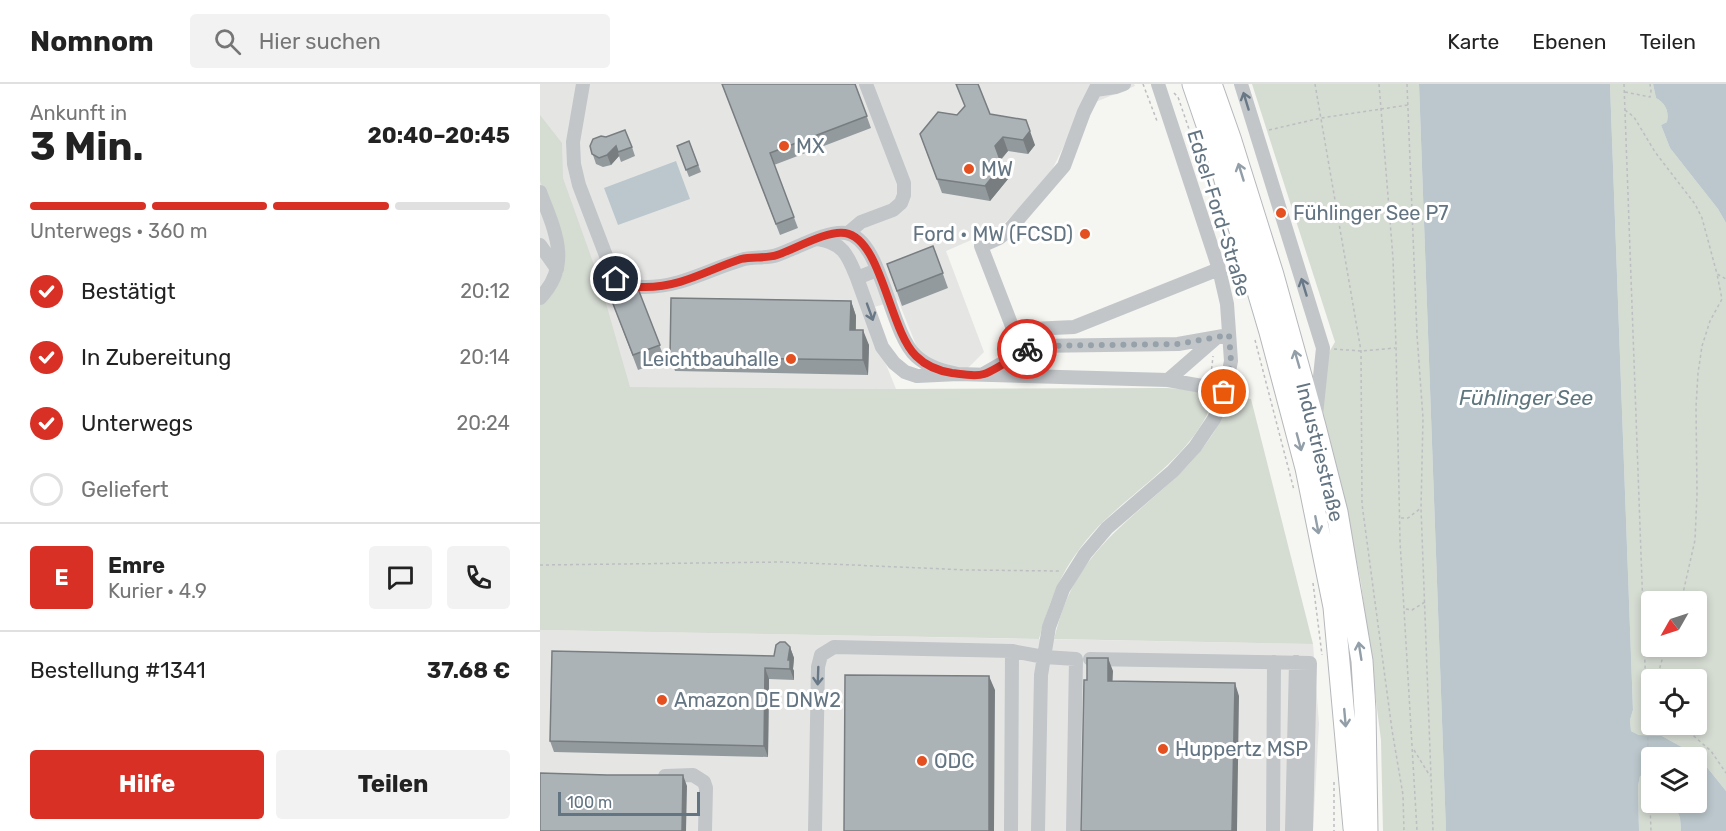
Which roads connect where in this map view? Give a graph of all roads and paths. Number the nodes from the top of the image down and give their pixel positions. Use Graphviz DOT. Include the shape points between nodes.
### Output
graph roads {
  1 [pos="583,84"];
  2 [pos="866,84"];
  3 [pos="1124,84"];
  4 [pos="1185,84"];
  5 [pos="1193,84"];
  6 [pos="1211,84"];
  7 [pos="1241,84"];
  8 [pos="1315,84"];
  9 [pos="1379,84"];
  10 [pos="1407,84"];
  11 [pos="1624,84"];
  12 [pos="1650,84"];
  13 [pos="1096,87"];
  14 [pos="1160,87"];
  15 [pos="1624,92"];
  16 [pos="1408,105"];
  17 [pos="1624,109"];
  18 [pos="1381,110"];
  19 [pos="1321,118"];
  20 [pos="1256,134"];
  21 [pos="1220,163"];
  22 [pos="540,192"];
  23 [pos="848,233"];
  24 [pos="818,239"];
  25 [pos="540,245"];
  26 [pos="557,269"];
  27 [pos="1219,269"];
  28 [pos="878,270"];
  29 [pos="1717,274"];
  30 [pos="1237,277"];
  31 [pos="857,278"];
  32 [pos="1726,279"];
  33 [pos="540,298"];
  34 [pos="1229,335"];
  35 [pos="1215,339"];
  36 [pos="1256,341"];
  37 [pos="1396,347"];
  38 [pos="1323,348"];
  39 [pos="1360,351"];
  40 [pos="958,374"];
  41 [pos="983,375"];
  42 [pos="1168,380"];
  43 [pos="1224,392"];
  44 [pos="1315,426"];
  45 [pos="1296,499"];
  46 [pos="1421,508"];
  47 [pos="1400,518"];
  48 [pos="540,565"];
  49 [pos="1066,572"];
  50 [pos="1312,579"];
  51 [pos="1683,591"];
  52 [pos="1425,602"];
  53 [pos="1405,609"];
  54 [pos="1012,651"];
  55 [pos="1044,657"];
  56 [pos="1323,658"];
  57 [pos="1076,659"];
  58 [pos="1274,662"];
  59 [pos="1296,662"];
  60 [pos="1645,669"];
  61 [pos="1365,710"];
  62 [pos="1693,735"];
  63 [pos="1413,747"];
  64 [pos="1726,773"];
  65 [pos="646,776"];
  66 [pos="1431,777"];
  67 [pos="1334,783"];
  68 [pos="1651,813"];
  69 [pos="705,831"];
  70 [pos="815,831"];
  71 [pos="1011,831"];
  72 [pos="1038,831"];
  73 [pos="1073,831"];
  74 [pos="1273,831"];
  75 [pos="1292,831"];
  76 [pos="1306,831"];
  77 [pos="1334,831"];
  78 [pos="1352,831"];
  79 [pos="1367,831"];
  80 [pos="1378,831"];
  81 [pos="1404,831"];
  82 [pos="1417,831"];
  83 [pos="1433,831"];
  84 [pos="1651,831"];
  1 -- 24 [label="street" via="573,142 575,174 613,274 621,283 635,287 669,285 742,259 775,256"];
  2 -- 23 [label="street" via="904,183 904,195 893,210 861,222"];
  3 -- 13 [label="street"];
  4 -- 21 [label="highway"];
  5 -- 21 [label="highway, Industriestraße"];
  44 -- 6 [label="highway, Industriestraße, one-way" via="1273,275"];
  20 -- 7 [label="street, one-way"];
  8 -- 19 [label="path"];
  9 -- 18 [label="path"];
  10 -- 16 [label="path"];
  11 -- 15 [label="path"];
  12 -- 15 [label="path" via="1650,97"];
  13 -- 27 [label="street" via="1064,166 1009,230 981,246 1015,334 1031,329 1074,327"];
  14 -- 27 [label="street, Edsel-Ford-Straße"];
  14 -- 30 [label="path" via="1168,88 1178,97"];
  15 -- 17 [label="path"];
  16 -- 18 [label="path"];
  16 -- 46 [label="path" via="1423,418"];
  17 -- 29 [label="path" via="1634,117 1695,204"];
  17 -- 60 [label="path"];
  18 -- 19 [label="path"];
  18 -- 37 [label="path"];
  19 -- 20 [label="path"];
  19 -- 39 [label="path"];
  38 -- 20 [label="street, one-way"];
  21 -- 78 [label="highway, Industriestraße, one-way" via="1306,468 1334,606"];
  22 -- 26 [label="street" via="558,243"];
  23 -- 24 [label="street"];
  23 -- 28 [label="street" via="864,243"];
  24 -- 31 [label="street" via="842,249"];
  25 -- 26 [label="street"];
  26 -- 33 [label="street"];
  27 -- 34 [label="street, Edsel-Ford-Straße"];
  28 -- 31 [label="street"];
  28 -- 40 [label="street" via="915,356 928,365"];
  29 -- 32 [label="path"];
  29 -- 51 [label="path" via="1722,299 1710,321 1698,373 1695,540"];
  31 -- 40 [label="street, one-way" via="882,347 894,363 917,376"];
  34 -- 35 [label="street"];
  34 -- 43 [label="street, Edsel-Ford-Straße" via="1231,361"];
  35 -- 41 [label="street" via="1178,344 1032,346"];
  35 -- 42 [label="street"];
  36 -- 45 [label="path"];
  37 -- 39 [label="path"];
  37 -- 47 [label="path"];
  38 -- 39 [label="path"];
  38 -- 44 [label="street"];
  39 -- 81 [label="path" via="1362,504 1403,795"];
  40 -- 41 [label="street"];
  41 -- 42 [label="street"];
  42 -- 43 [label="street"];
  43 -- 55 [label="street, Edsel-Ford-Straße" via="1214,419 1195,447 1107,528 1085,554 1063,589 1049,627"];
  61 -- 44 [label="highway, Industriestraße, one-way" via="1362,661 1339,524"];
  46 -- 47 [label="path" via="1408,519"];
  46 -- 52 [label="path"];
  47 -- 53 [label="path"];
  48 -- 49 [label="path" via="783,562"];
  50 -- 56 [label="path"];
  52 -- 53 [label="path" via="1412,610"];
  52 -- 66 [label="path"];
  53 -- 63 [label="path"];
  54 -- 55 [label="street"];
  54 -- 70 [label="street, one-way" via="834,647 821,655"];
  54 -- 71 [label="street"];
  55 -- 57 [label="street"];
  55 -- 72 [label="street, Edsel-Ford-Straße"];
  57 -- 58 [label="street"];
  57 -- 73 [label="street"];
  58 -- 59 [label="street"];
  58 -- 74 [label="street"];
  59 -- 75 [label="street"];
  59 -- 76 [label="street" via="1310,663"];
  61 -- 79 [label="highway, Industriestraße"];
  61 -- 80 [label="highway" via="1374,752"];
  62 -- 64 [label="path" via="1711,751"];
  63 -- 66 [label="path"];
  63 -- 82 [label="path"];
  65 -- 69 [label="street" via="693,775 704,782"];
  66 -- 83 [label="path"];
  67 -- 77 [label="path"];
  68 -- 84 [label="path"];
}
